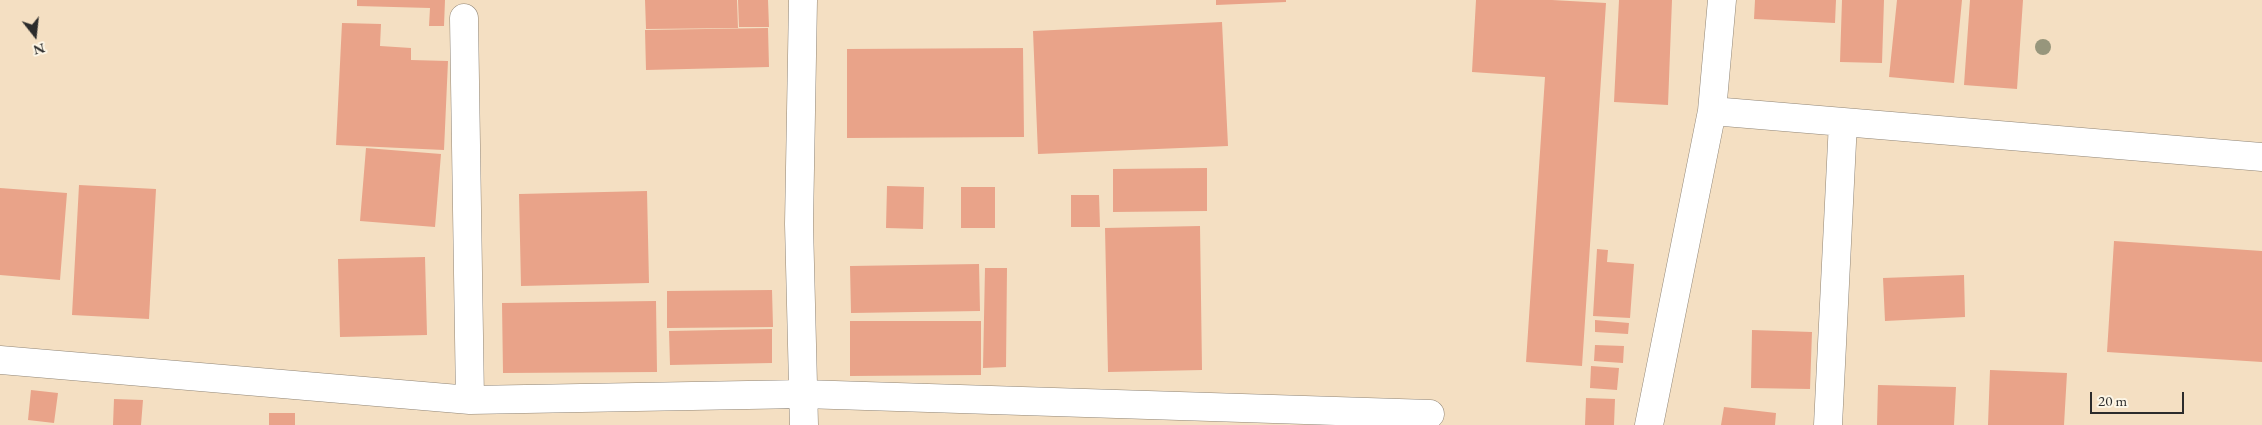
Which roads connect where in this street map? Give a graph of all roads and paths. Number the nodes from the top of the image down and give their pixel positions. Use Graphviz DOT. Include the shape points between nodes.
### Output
graph roads {
  1 [pos="803,0"];
  2 [pos="1722,0"];
  3 [pos="464,18"];
  4 [pos="1712,111"];
  5 [pos="1843,122"];
  6 [pos="2262,158"];
  7 [pos="0,360"];
  8 [pos="803,394"];
  9 [pos="470,400"];
  10 [pos="1430,414"];
  11 [pos="804,425"];
  12 [pos="1649,425"];
  13 [pos="1828,425"];
  1 -- 8 [label="street" via="799,224"];
  2 -- 4 [label="street"];
  3 -- 9 [label="street"];
  4 -- 5 [label="street"];
  4 -- 12 [label="street"];
  5 -- 6 [label="street"];
  5 -- 13 [label="street"];
  7 -- 9 [label="street"];
  8 -- 9 [label="street"];
  8 -- 10 [label="street"];
  8 -- 11 [label="street"];
}
